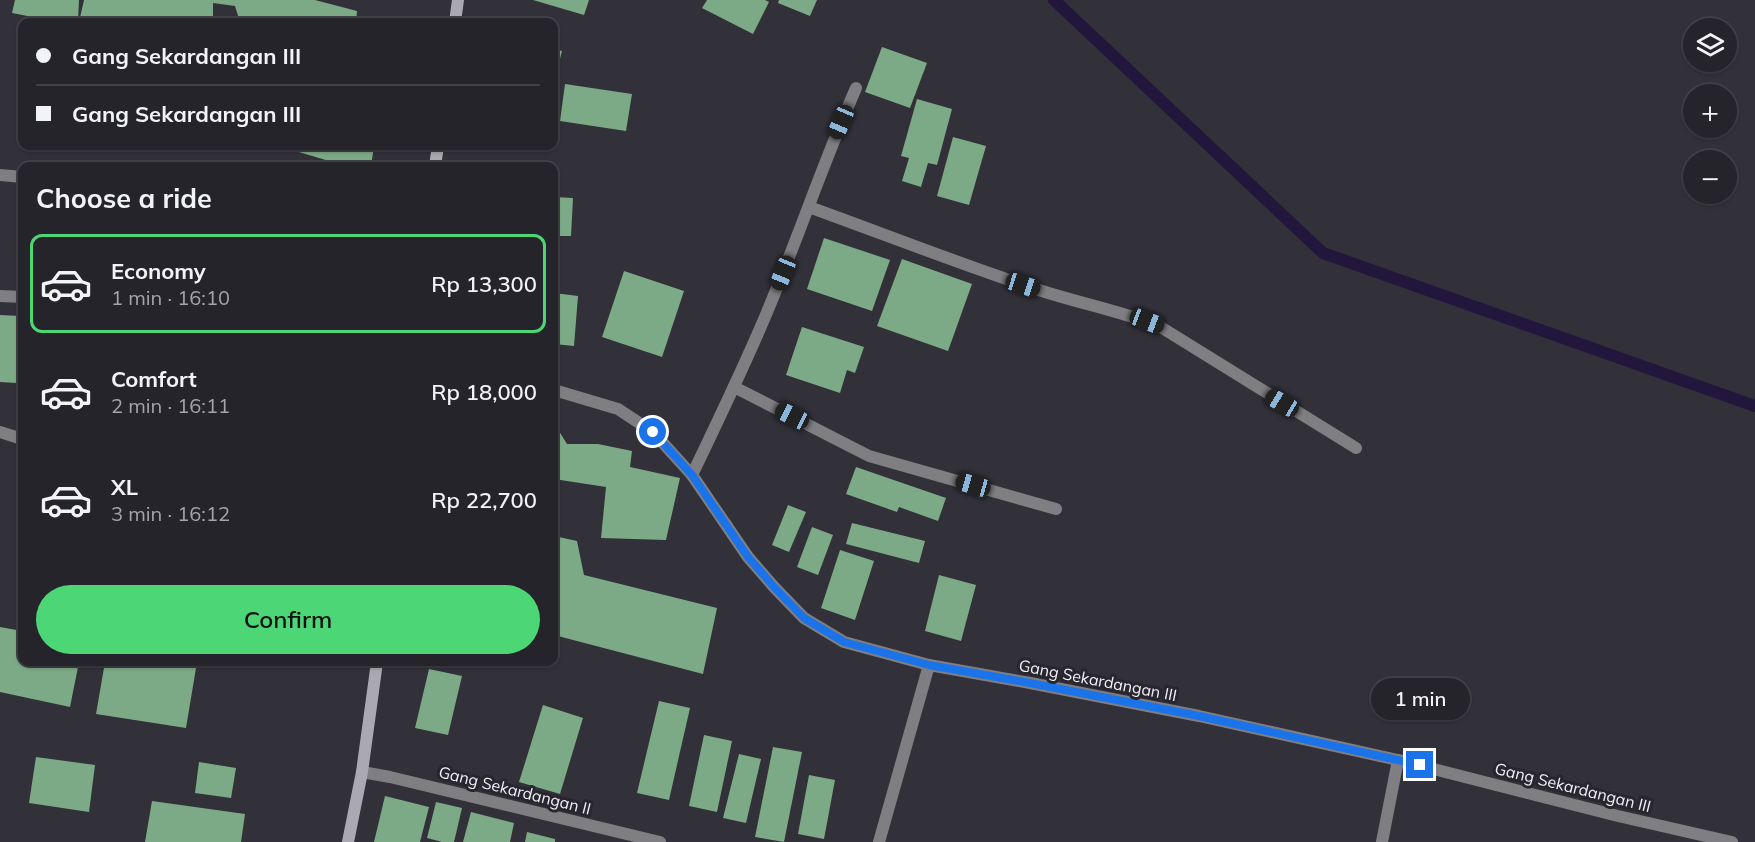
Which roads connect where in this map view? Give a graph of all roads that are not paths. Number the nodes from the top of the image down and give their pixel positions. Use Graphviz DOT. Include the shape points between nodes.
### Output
graph roads {
  1 [pos="458,0"];
  2 [pos="456,18"];
  3 [pos="856,88"];
  4 [pos="0,175"];
  5 [pos="18,177"];
  6 [pos="809,207"];
  7 [pos="0,296"];
  8 [pos="18,297"];
  9 [pos="734,387"];
  10 [pos="558,391"];
  11 [pos="0,432"];
  12 [pos="18,438"];
  13 [pos="1356,448"];
  14 [pos="692,475"];
  15 [pos="1056,509"];
  16 [pos="929,665"];
  17 [pos="376,666"];
  18 [pos="1398,760"];
  19 [pos="362,772"];
  20 [pos="348,842"];
  21 [pos="660,842"];
  22 [pos="879,842"];
  23 [pos="1382,842"];
  24 [pos="1732,842"];
  1 -- 2 [label="main road"];
  3 -- 6 [label="street"];
  4 -- 5 [label="street"];
  6 -- 9 [label="street"];
  6 -- 13 [label="street" via="1023,285 1159,326"];
  7 -- 8 [label="street"];
  9 -- 14 [label="street"];
  9 -- 15 [label="street" via="869,456"];
  10 -- 14 [label="street, Gang Sekardangan III" via="618,409 653,432"];
  11 -- 12 [label="street"];
  14 -- 16 [label="street, Gang Sekardangan III" via="748,557 804,618 844,642"];
  16 -- 18 [label="street, Gang Sekardangan III" via="1199,716"];
  16 -- 22 [label="street"];
  17 -- 19 [label="main road"];
  18 -- 23 [label="street"];
  18 -- 24 [label="street, Gang Sekardangan III"];
  19 -- 20 [label="main road"];
  19 -- 21 [label="street, Gang Sekardangan II"];
}
